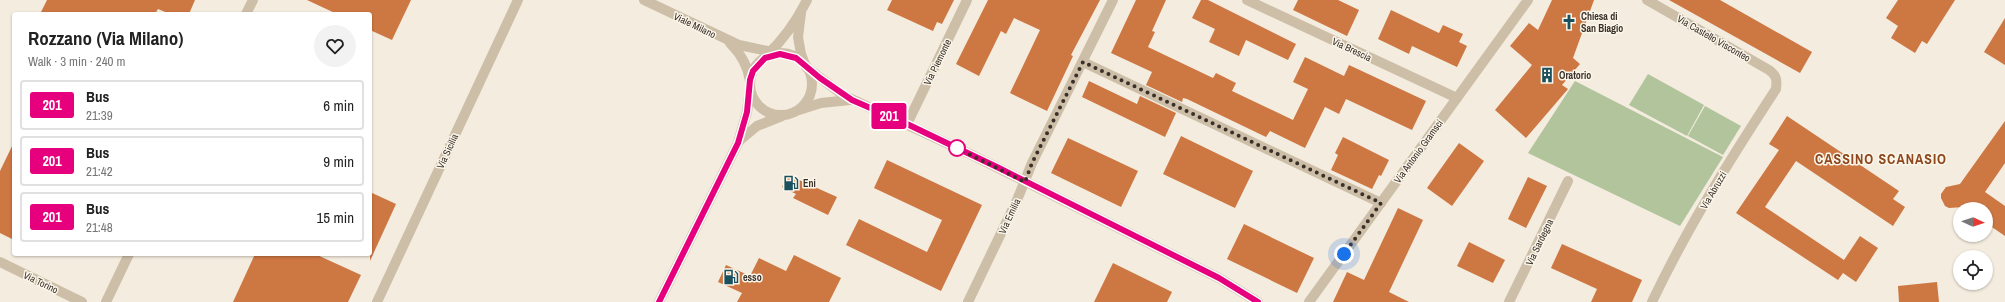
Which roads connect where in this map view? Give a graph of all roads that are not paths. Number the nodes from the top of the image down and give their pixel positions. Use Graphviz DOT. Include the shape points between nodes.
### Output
graph roads {
  1 [pos="253,0"];
  2 [pos="518,0"];
  3 [pos="644,0"];
  4 [pos="806,0"];
  5 [pos="967,0"];
  6 [pos="1113,0"];
  7 [pos="1247,0"];
  8 [pos="1528,0"];
  9 [pos="1647,0"];
  10 [pos="247,12"];
  11 [pos="801,13"];
  12 [pos="725,40"];
  13 [pos="767,55"];
  14 [pos="1083,62"];
  15 [pos="806,67"];
  16 [pos="1777,80"];
  17 [pos="750,87"];
  18 [pos="1457,98"];
  19 [pos="852,100"];
  20 [pos="792,112"];
  21 [pos="907,124"];
  22 [pos="738,143"];
  23 [pos="1568,181"];
  24 [pos="1025,182"];
  25 [pos="1381,203"];
  26 [pos="128,256"];
  27 [pos="0,262"];
  28 [pos="82,302"];
  29 [pos="106,302"];
  30 [pos="377,302"];
  31 [pos="659,302"];
  32 [pos="968,302"];
  33 [pos="1258,302"];
  34 [pos="1309,302"];
  35 [pos="1510,302"];
  36 [pos="1652,302"];
  1 -- 10 [label="street"];
  2 -- 30 [label="street, Via Sicilia"];
  3 -- 12 [label="street, Viale Milano"];
  4 -- 11 [label="street"];
  5 -- 21 [label="street, Via Piemonte"];
  6 -- 14 [label="street, Via Emilia"];
  7 -- 18 [label="street, Via Brescia"];
  8 -- 18 [label="street, Via Antonio Gramsci"];
  9 -- 16 [label="street, Via Castello Visconteo" via="1769,70"];
  11 -- 13 [label="street"];
  11 -- 15 [label="street" via="798,36"];
  12 -- 13 [label="street"];
  12 -- 17 [label="street" via="746,65"];
  13 -- 15 [label="street" via="781,54 796,58"];
  13 -- 17 [label="street" via="753,71"];
  14 -- 24 [label="street, Via Emilia"];
  14 -- 25 [label="street"];
  15 -- 19 [label="street"];
  15 -- 20 [label="street" via="811,77 810,93 806,102"];
  16 -- 36 [label="street, Via Abruzzi" via="1776,89 1669,265"];
  17 -- 20 [label="street" via="754,100 764,110 777,115"];
  17 -- 22 [label="street" via="747,112"];
  18 -- 25 [label="street, Via Antonio Gramsci"];
  19 -- 20 [label="street" via="821,102"];
  19 -- 21 [label="street"];
  20 -- 22 [label="street" via="757,126"];
  21 -- 24 [label="street"];
  22 -- 31 [label="street"];
  23 -- 35 [label="street, Via Sardegna"];
  24 -- 32 [label="street, Via Emilia"];
  24 -- 33 [label="street" via="1219,278"];
  25 -- 34 [label="street, Via Antonio Gramsci"];
  26 -- 29 [label="street"];
  27 -- 28 [label="street, Via Torino"];
}
